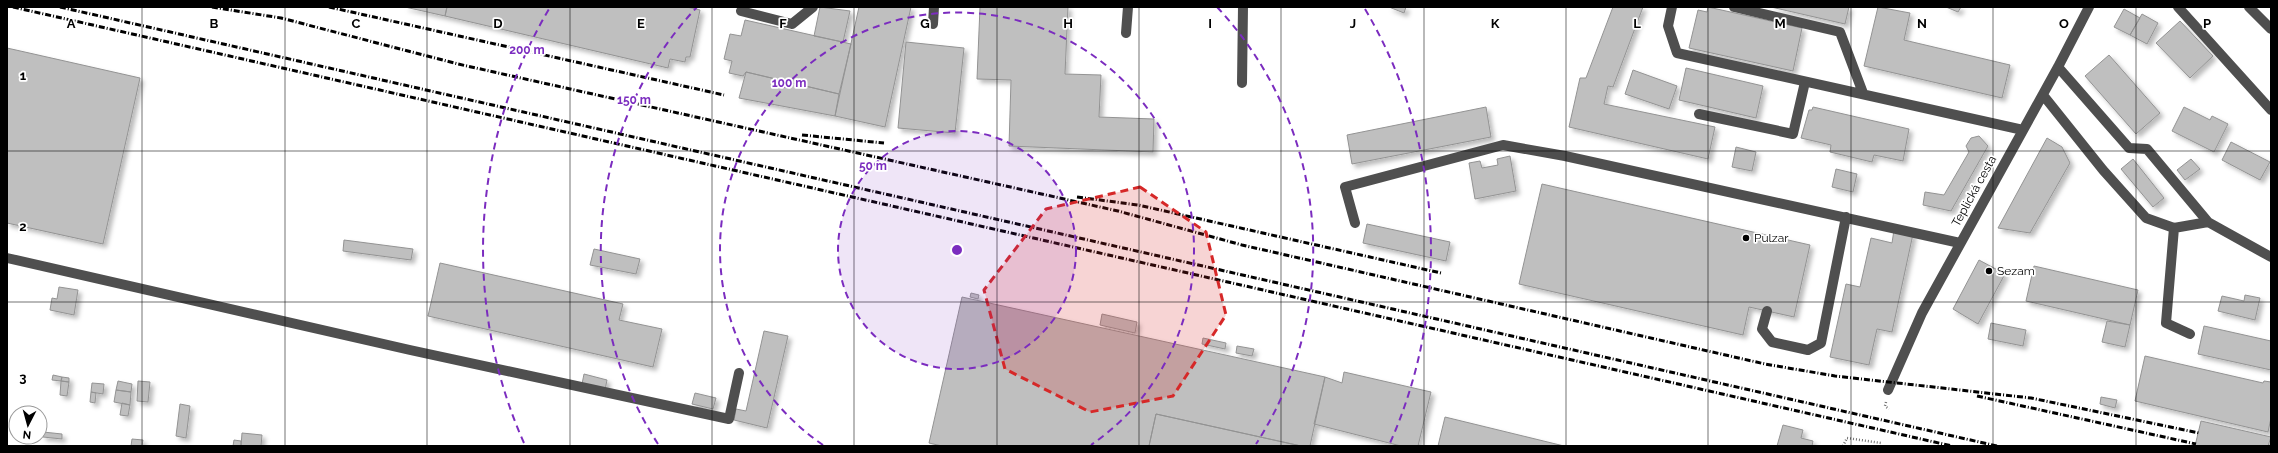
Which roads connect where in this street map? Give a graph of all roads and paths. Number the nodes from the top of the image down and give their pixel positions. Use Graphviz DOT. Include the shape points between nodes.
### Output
graph roads {
  1 [pos="813,7"];
  2 [pos="934,7"];
  3 [pos="1128,7"];
  4 [pos="1243,7"];
  5 [pos="1672,7"];
  6 [pos="1734,7"];
  7 [pos="2089,7"];
  8 [pos="2178,7"];
  9 [pos="2249,7"];
  10 [pos="741,11"];
  11 [pos="933,24"];
  12 [pos="2271,29"];
  13 [pos="1126,32"];
  14 [pos="2058,67"];
  15 [pos="1805,82"];
  16 [pos="1242,83"];
  17 [pos="1863,94"];
  18 [pos="2043,95"];
  19 [pos="2271,110"];
  20 [pos="1699,114"];
  21 [pos="2023,130"];
  22 [pos="1846,217"];
  23 [pos="2208,222"];
  24 [pos="1355,223"];
  25 [pos="2174,228"];
  26 [pos="1960,243"];
  27 [pos="2271,257"];
  28 [pos="7,258"];
  29 [pos="1767,311"];
  30 [pos="2190,334"];
  31 [pos="739,373"];
  32 [pos="1888,390"];
  33 [pos="1881,443"];
  34 [pos="1843,446"];
  1 -- 10 [label="street" via="792,24"];
  2 -- 11 [label="street"];
  3 -- 13 [label="street"];
  4 -- 16 [label="street"];
  5 -- 15 [label="street" via="1668,26 1677,52"];
  6 -- 17 [label="street" via="1840,32"];
  7 -- 14 [label="street, Teplická cesta"];
  8 -- 19 [label="street"];
  9 -- 12 [label="street"];
  14 -- 18 [label="street, Teplická cesta"];
  14 -- 23 [label="street" via="2129,148 2147,149"];
  15 -- 17 [label="street"];
  15 -- 20 [label="street" via="1794,134"];
  17 -- 21 [label="street"];
  18 -- 21 [label="street, Teplická cesta"];
  18 -- 25 [label="street" via="2103,170 2146,218"];
  21 -- 26 [label="street, Teplická cesta"];
  22 -- 24 [label="street" via="1503,145 1345,187"];
  22 -- 26 [label="street"];
  22 -- 29 [label="street" via="1821,343 1808,350 1772,342 1762,329"];
  23 -- 25 [label="street"];
  23 -- 27 [label="street"];
  25 -- 30 [label="street" via="2166,323"];
  26 -- 32 [label="street, Teplická cesta" via="1922,313"];
  28 -- 31 [label="street" via="410,350 729,419"];
  33 -- 34 [label="path" via="1847,438"];
}
